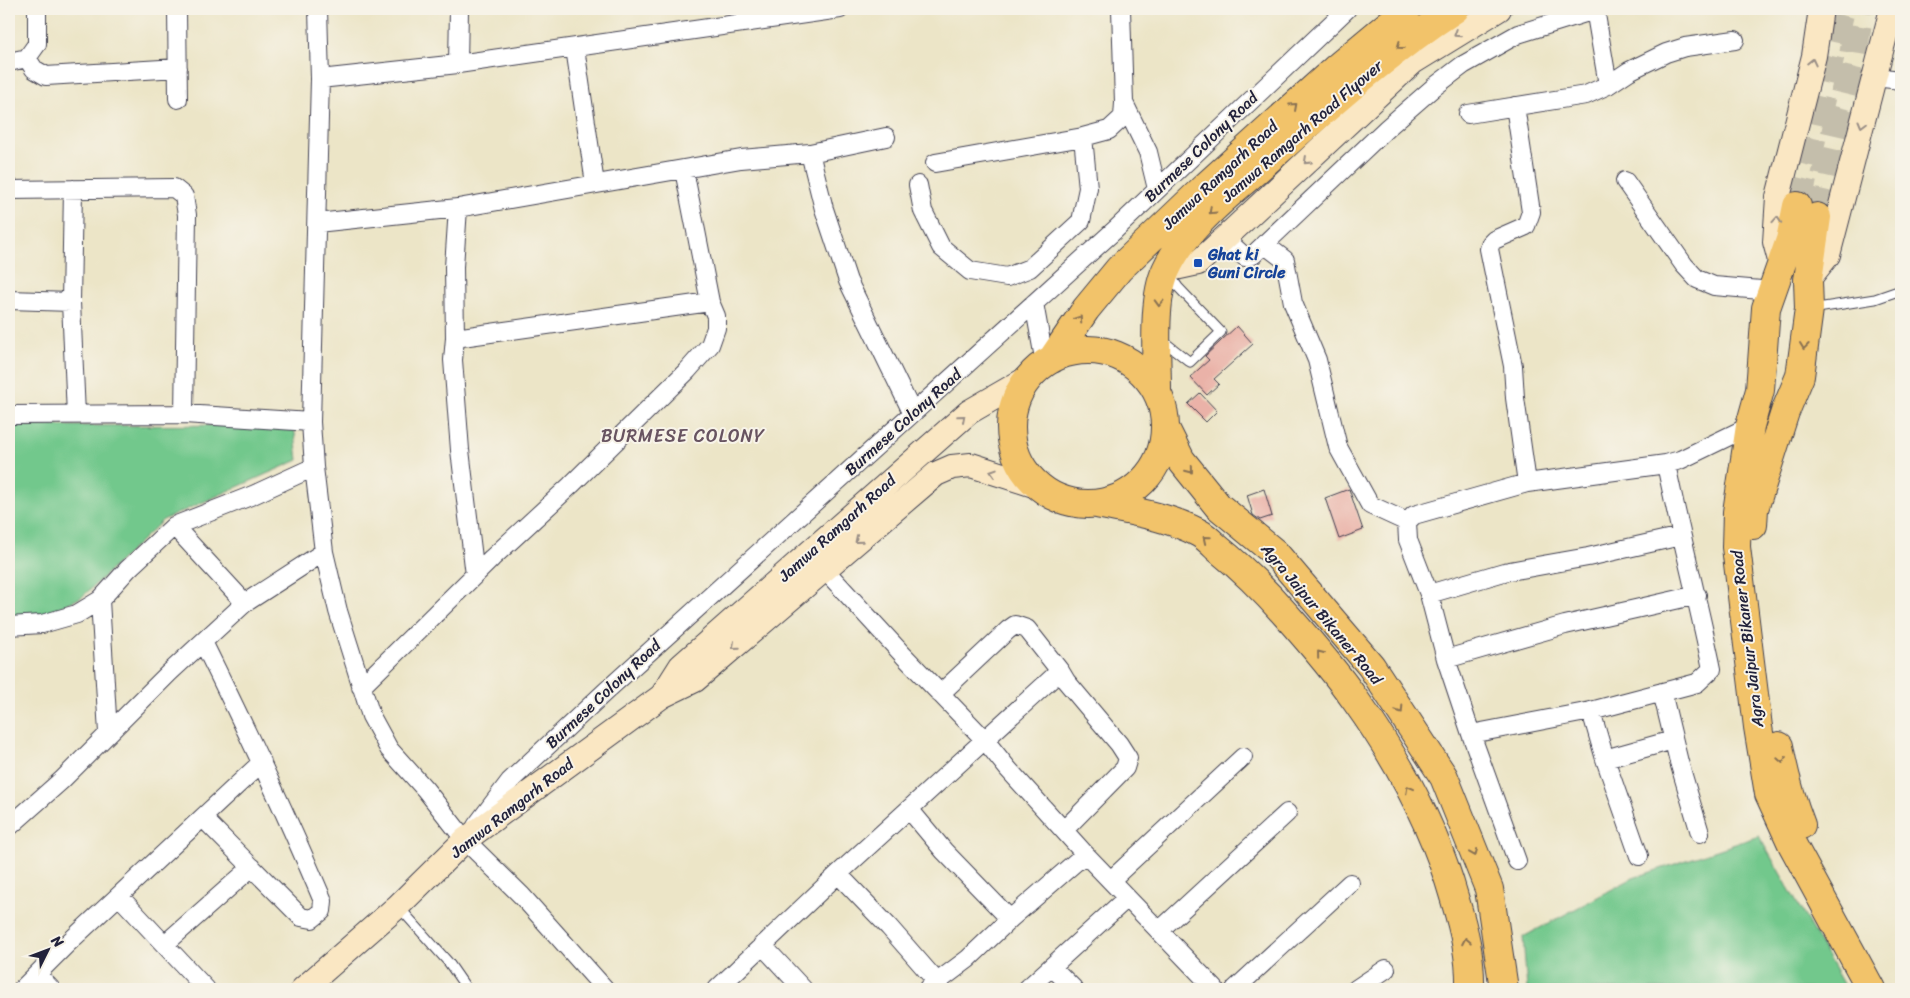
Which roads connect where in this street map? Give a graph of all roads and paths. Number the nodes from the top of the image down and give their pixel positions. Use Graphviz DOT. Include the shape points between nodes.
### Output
graph roads {
  1 [pos="37,9"];
  2 [pos="177,9"];
  3 [pos="318,9"];
  4 [pos="459,9"];
  5 [pos="834,9"];
  6 [pos="1120,9"];
  7 [pos="1347,9"];
  8 [pos="1407,9"];
  9 [pos="1454,9"];
  10 [pos="1499,9"];
  11 [pos="1821,9"];
  12 [pos="1892,9"];
  13 [pos="1595,10"];
  14 [pos="1735,40"];
  15 [pos="575,48"];
  16 [pos="27,58"];
  17 [pos="9,62"];
  18 [pos="458,64"];
  19 [pos="178,68"];
  20 [pos="1874,77"];
  21 [pos="320,79"];
  22 [pos="1901,80"];
  23 [pos="1608,85"];
  24 [pos="178,99"];
  25 [pos="1124,102"];
  26 [pos="1515,106"];
  27 [pos="1468,114"];
  28 [pos="886,137"];
  29 [pos="1083,137"];
  30 [pos="810,153"];
  31 [pos="935,163"];
  32 [pos="684,170"];
  33 [pos="1625,181"];
  34 [pos="595,184"];
  35 [pos="918,184"];
  36 [pos="73,189"];
  37 [pos="1157,189"];
  38 [pos="9,190"];
  39 [pos="458,208"];
  40 [pos="317,223"];
  41 [pos="1225,239"];
  42 [pos="1264,244"];
  43 [pos="1166,270"];
  44 [pos="1777,280"];
  45 [pos="1808,280"];
  46 [pos="1901,290"];
  47 [pos="9,300"];
  48 [pos="71,302"];
  49 [pos="710,302"];
  50 [pos="1034,303"];
  51 [pos="1809,309"];
  52 [pos="1157,336"];
  53 [pos="455,338"];
  54 [pos="1042,367"];
  55 [pos="1157,390"];
  56 [pos="1760,390"];
  57 [pos="1791,398"];
  58 [pos="912,412"];
  59 [pos="184,414"];
  60 [pos="9,415"];
  61 [pos="76,415"];
  62 [pos="311,422"];
  63 [pos="1750,426"];
  64 [pos="1165,428"];
  65 [pos="1666,464"];
  66 [pos="314,467"];
  67 [pos="1752,483"];
  68 [pos="1526,484"];
  69 [pos="1040,487"];
  70 [pos="1097,504"];
  71 [pos="1407,522"];
  72 [pos="174,526"];
  73 [pos="1681,536"];
  74 [pos="324,552"];
  75 [pos="824,569"];
  76 [pos="475,575"];
  77 [pos="1429,594"];
  78 [pos="1697,595"];
  79 [pos="100,600"];
  80 [pos="244,603"];
  81 [pos="9,626"];
  82 [pos="203,642"];
  83 [pos="1446,659"];
  84 [pos="1060,670"];
  85 [pos="361,687"];
  86 [pos="1662,692"];
  87 [pos="940,694"];
  88 [pos="662,696"];
  89 [pos="1591,710"];
  90 [pos="108,733"];
  91 [pos="1470,734"];
  92 [pos="984,739"];
  93 [pos="1673,740"];
  94 [pos="1243,757"];
  95 [pos="1605,759"];
  96 [pos="262,762"];
  97 [pos="909,809"];
  98 [pos="1287,813"];
  99 [pos="203,818"];
  100 [pos="9,822"];
  101 [pos="9,827"];
  102 [pos="1064,830"];
  103 [pos="1700,833"];
  104 [pos="465,840"];
  105 [pos="1085,854"];
  106 [pos="1639,856"];
  107 [pos="1517,861"];
  108 [pos="252,867"];
  109 [pos="838,874"];
  110 [pos="1111,880"];
  111 [pos="1350,883"];
  112 [pos="119,896"];
  113 [pos="1127,898"];
  114 [pos="398,906"];
  115 [pos="1010,919"];
  116 [pos="1160,930"];
  117 [pos="165,944"];
  118 [pos="762,945"];
  119 [pos="1052,967"];
  120 [pos="1386,969"];
  121 [pos="37,974"];
  122 [pos="932,986"];
  123 [pos="22,989"];
  124 [pos="51,989"];
  125 [pos="206,989"];
  126 [pos="304,989"];
  127 [pos="467,989"];
  128 [pos="605,989"];
  129 [pos="717,989"];
  130 [pos="803,989"];
  131 [pos="1027,989"];
  132 [pos="1074,989"];
  133 [pos="1215,989"];
  134 [pos="1235,989"];
  135 [pos="1356,989"];
  136 [pos="1470,989"];
  137 [pos="1504,989"];
  138 [pos="1871,989"];
  139 [pos="1889,989"];
  1 -- 16 [label="street" via="37,44"];
  2 -- 19 [label="street"];
  3 -- 21 [label="street"];
  4 -- 18 [label="street"];
  5 -- 15 [label="street"];
  6 -- 25 [label="street"];
  7 -- 37 [label="street, Burmese Colony Road"];
  54 -- 8 [label="highway, Jamwa Ramgarh Road, one-way" via="1119,269 1335,69"];
  9 -- 43 [label="highway, Jamwa Ramgarh Road Flyover, one-way" via="1393,51 1222,201 1187,237"];
  10 -- 41 [label="main road, one-way" via="1413,62"];
  44 -- 11 [label="main road, one-way" via="1778,197 1814,56"];
  12 -- 20 [label="main road"];
  13 -- 23 [label="street"];
  13 -- 42 [label="street" via="1518,34 1463,65 1387,128"];
  14 -- 23 [label="street" via="1666,53"];
  15 -- 18 [label="street"];
  15 -- 34 [label="street"];
  16 -- 17 [label="street"];
  16 -- 19 [label="street" via="34,69 46,76"];
  18 -- 21 [label="street"];
  19 -- 24 [label="street"];
  20 -- 22 [label="street"];
  20 -- 45 [label="main road, one-way" via="1828,255"];
  21 -- 40 [label="street"];
  23 -- 26 [label="street" via="1586,95"];
  25 -- 29 [label="street" via="1123,117 1109,130"];
  25 -- 37 [label="street" via="1148,152"];
  26 -- 27 [label="street"];
  26 -- 68 [label="street" via="1530,212 1526,226 1494,240 1489,248 1513,366"];
  28 -- 30 [label="street"];
  29 -- 31 [label="street"];
  29 -- 35 [label="street" via="1088,188 1081,221 1030,268 1007,277 970,271 941,247 923,211"];
  30 -- 32 [label="street" via="741,159"];
  30 -- 58 [label="street" via="824,209 848,281"];
  32 -- 34 [label="street"];
  32 -- 49 [label="street"];
  33 -- 44 [label="street" via="1697,279 1714,286"];
  34 -- 39 [label="street"];
  36 -- 38 [label="street"];
  36 -- 48 [label="street"];
  36 -- 59 [label="street" via="174,188 184,196 187,215"];
  37 -- 50 [label="street, Burmese Colony Road"];
  39 -- 40 [label="street"];
  39 -- 53 [label="street" via="454,267"];
  40 -- 62 [label="street"];
  41 -- 42 [label="street" via="1245,257 1253,255"];
  41 -- 43 [label="main road" via="1198,263"];
  42 -- 71 [label="street" via="1285,260 1293,303 1317,360 1338,447 1370,505"];
  43 -- 52 [label="highway, one-way" via="1159,294"];
  43 -- 52 [label="lane" via="1221,332 1190,362"];
  44 -- 45 [label="highway, Agra Jaipur Bikaner Road" via="1790,240 1807,211"];
  44 -- 56 [label="highway, Agra Jaipur Bikaner Road" via="1766,308"];
  45 -- 51 [label="highway, Agra Jaipur Bikaner Road"];
  46 -- 51 [label="lane" via="1875,299"];
  47 -- 48 [label="street"];
  48 -- 61 [label="street"];
  49 -- 53 [label="street"];
  49 -- 76 [label="street" via="716,316 710,345 634,424"];
  50 -- 54 [label="street"];
  50 -- 58 [label="street, Burmese Colony Road"];
  51 -- 57 [label="highway, Agra Jaipur Bikaner Road, one-way" via="1800,376"];
  52 -- 55 [label="highway"];
  53 -- 76 [label="street" via="453,360 460,450"];
  54 -- 55 [label="highway" via="1080,350 1110,353 1136,368"];
  54 -- 69 [label="highway" via="1012,404 1010,436 1019,462"];
  88 -- 54 [label="main road, Jamwa Ramgarh Road, one-way" via="681,666 925,450 970,412"];
  55 -- 64 [label="highway" via="1166,419"];
  56 -- 57 [label="highway"];
  56 -- 63 [label="highway, Agra Jaipur Bikaner Road"];
  57 -- 67 [label="highway, Agra Jaipur Bikaner Road"];
  58 -- 104 [label="street, Burmese Colony Road" via="510,781"];
  59 -- 61 [label="street"];
  59 -- 62 [label="street"];
  60 -- 61 [label="street"];
  62 -- 66 [label="street"];
  63 -- 65 [label="street"];
  63 -- 67 [label="highway, Agra Jaipur Bikaner Road"];
  64 -- 70 [label="highway" via="1163,449 1149,476 1126,495"];
  64 -- 137 [label="highway, Agra Jaipur Bikaner Road, one-way" via="1181,460 1218,506 1275,553 1371,666 1444,777 1488,889"];
  65 -- 68 [label="street"];
  65 -- 73 [label="street"];
  66 -- 72 [label="street"];
  66 -- 74 [label="street"];
  67 -- 138 [label="highway, Agra Jaipur Bikaner Road" via="1738,512 1736,547 1758,727 1770,794 1792,844"];
  67 -- 139 [label="highway, Agra Jaipur Bikaner Road, one-way" via="1752,557 1783,767 1791,799 1841,906"];
  68 -- 71 [label="street" via="1414,514"];
  69 -- 70 [label="highway" via="1067,501"];
  69 -- 75 [label="main road, Jamwa Ramgarh Road, one-way" via="971,465 952,467 936,474"];
  136 -- 70 [label="highway, Agra Jaipur Bikaner Road, one-way" via="1471,968 1464,929 1430,828 1397,766 1356,701 1266,593 1199,533 1161,518"];
  71 -- 77 [label="street" via="1408,540"];
  72 -- 79 [label="street" via="128,568"];
  72 -- 80 [label="street"];
  73 -- 77 [label="street" via="1504,572"];
  73 -- 78 [label="street"];
  74 -- 80 [label="street"];
  74 -- 85 [label="street"];
  75 -- 87 [label="street"];
  75 -- 88 [label="main road, Jamwa Ramgarh Road, one-way" via="695,680"];
  76 -- 85 [label="street"];
  77 -- 83 [label="street"];
  78 -- 83 [label="street" via="1565,626"];
  78 -- 86 [label="street" via="1712,669 1697,683"];
  79 -- 81 [label="street" via="76,614 42,624"];
  79 -- 90 [label="street"];
  80 -- 82 [label="street"];
  82 -- 90 [label="street"];
  82 -- 96 [label="street"];
  83 -- 91 [label="street"];
  84 -- 87 [label="street" via="1027,629 1015,625"];
  84 -- 92 [label="street"];
  84 -- 102 [label="street" via="1128,758 1125,768"];
  85 -- 104 [label="street" via="371,716 389,749"];
  86 -- 89 [label="street"];
  86 -- 93 [label="street"];
  87 -- 92 [label="street"];
  88 -- 104 [label="main road, Jamwa Ramgarh Road"];
  89 -- 91 [label="street"];
  89 -- 95 [label="street"];
  90 -- 101 [label="street"];
  91 -- 107 [label="street"];
  92 -- 97 [label="street"];
  92 -- 102 [label="street"];
  93 -- 95 [label="street"];
  93 -- 103 [label="street"];
  94 -- 110 [label="street"];
  95 -- 106 [label="street"];
  96 -- 99 [label="street"];
  96 -- 108 [label="street" via="323,901 322,911 312,919 301,917"];
  97 -- 109 [label="street"];
  97 -- 115 [label="street" via="944,851"];
  98 -- 116 [label="street"];
  99 -- 108 [label="street"];
  99 -- 112 [label="street"];
  100 -- 101 [label="street"];
  102 -- 105 [label="street"];
  104 -- 114 [label="main road, Jamwa Ramgarh Road"];
  104 -- 128 [label="street" via="522,896"];
  105 -- 110 [label="street"];
  105 -- 115 [label="street"];
  108 -- 117 [label="street"];
  109 -- 118 [label="street"];
  109 -- 122 [label="street" via="890,927"];
  110 -- 113 [label="street"];
  111 -- 134 [label="street"];
  112 -- 117 [label="street"];
  112 -- 121 [label="street"];
  113 -- 116 [label="street"];
  113 -- 119 [label="street"];
  114 -- 126 [label="main road, Jamwa Ramgarh Road"];
  114 -- 127 [label="lane" via="449,963"];
  115 -- 122 [label="street" via="968,959"];
  116 -- 133 [label="street"];
  117 -- 125 [label="street"];
  118 -- 129 [label="street"];
  118 -- 130 [label="street"];
  119 -- 131 [label="street"];
  119 -- 132 [label="street"];
  120 -- 135 [label="street"];
  121 -- 123 [label="street"];
  121 -- 124 [label="street"];
}
